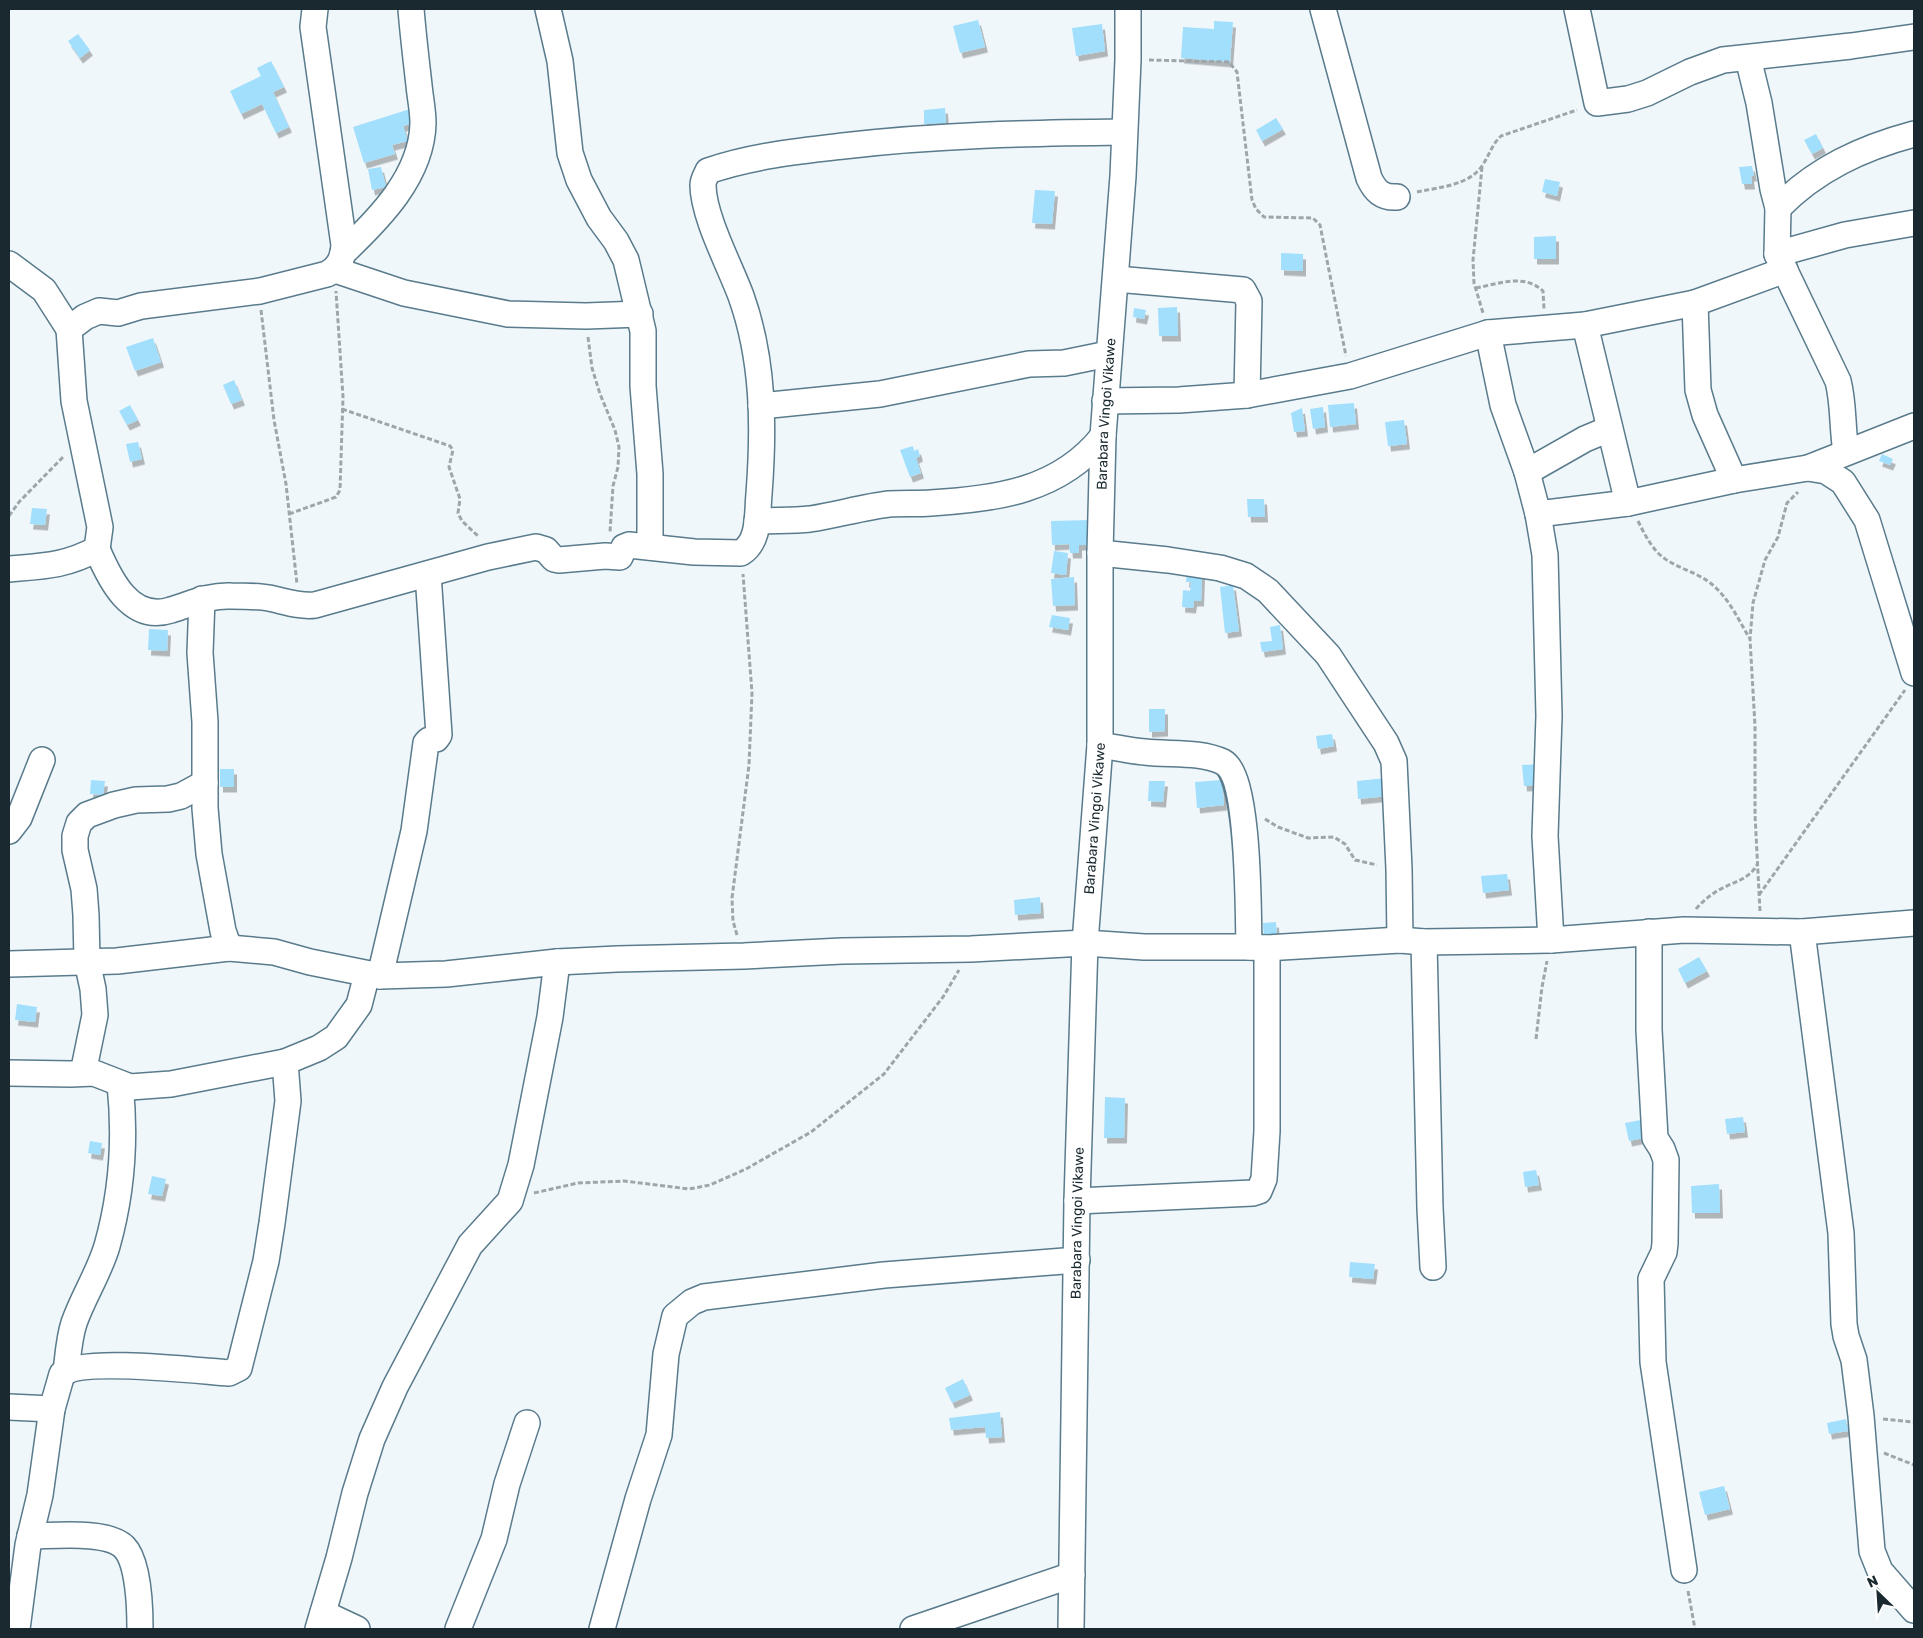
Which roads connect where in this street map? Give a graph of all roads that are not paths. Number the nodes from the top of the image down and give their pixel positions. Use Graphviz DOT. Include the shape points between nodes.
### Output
graph roads {
  1 [pos="315,9"];
  2 [pos="410,9"];
  3 [pos="548,9"];
  4 [pos="1128,9"];
  5 [pos="1324,9"];
  6 [pos="1577,9"];
  7 [pos="1914,37"];
  8 [pos="1748,58"];
  9 [pos="1124,132"];
  10 [pos="1914,134"];
  11 [pos="1397,197"];
  12 [pos="1778,208"];
  13 [pos="1914,223"];
  14 [pos="339,261"];
  15 [pos="1781,262"];
  16 [pos="9,264"];
  17 [pos="1116,279"];
  18 [pos="1695,303"];
  19 [pos="640,314"];
  20 [pos="1584,325"];
  21 [pos="69,329"];
  22 [pos="1488,333"];
  23 [pos="1108,354"];
  24 [pos="1248,395"];
  25 [pos="1105,401"];
  26 [pos="761,406"];
  27 [pos="1914,426"];
  28 [pos="1610,429"];
  29 [pos="1103,436"];
  30 [pos="1846,452"];
  31 [pos="1817,470"];
  32 [pos="1527,472"];
  33 [pos="1734,480"];
  34 [pos="1628,503"];
  35 [pos="1538,514"];
  36 [pos="757,521"];
  37 [pos="650,547"];
  38 [pos="97,549"];
  39 [pos="1100,552"];
  40 [pos="9,568"];
  41 [pos="428,574"];
  42 [pos="202,599"];
  43 [pos="1911,680"];
  44 [pos="1100,745"];
  45 [pos="42,760"];
  46 [pos="205,783"];
  47 [pos="9,831"];
  48 [pos="1914,923"];
  49 [pos="1650,932"];
  50 [pos="1802,932"];
  51 [pos="1400,940"];
  52 [pos="1551,940"];
  53 [pos="1424,942"];
  54 [pos="1085,943"];
  55 [pos="228,948"];
  56 [pos="1258,948"];
  57 [pos="87,961"];
  58 [pos="557,962"];
  59 [pos="9,964"];
  60 [pos="373,975"];
  61 [pos="285,1062"];
  62 [pos="9,1073"];
  63 [pos="83,1073"];
  64 [pos="120,1084"];
  65 [pos="1077,1200"];
  66 [pos="1077,1260"];
  67 [pos="1433,1267"];
  68 [pos="66,1372"];
  69 [pos="9,1407"];
  70 [pos="52,1409"];
  71 [pos="527,1423"];
  72 [pos="30,1536"];
  73 [pos="1684,1570"];
  74 [pos="1072,1575"];
  75 [pos="1914,1610"];
  76 [pos="321,1621"];
  77 [pos="17,1629"];
  78 [pos="140,1629"];
  79 [pos="356,1629"];
  80 [pos="458,1629"];
  81 [pos="602,1629"];
  82 [pos="914,1629"];
  83 [pos="1071,1629"];
  1 -- 14 [label="street" via="313,27 342,235"];
  2 -- 14 [label="street" via="423,123 419,151 404,182 384,211"];
  3 -- 19 [label="street" via="560,61 570,153 578,180 626,260"];
  4 -- 9 [label="street, Barabara Vingoi Vikawe"];
  5 -- 11 [label="street" via="1370,178 1378,192"];
  6 -- 8 [label="street" via="1597,103 1647,93 1711,64"];
  7 -- 8 [label="street"];
  8 -- 12 [label="street"];
  9 -- 17 [label="street, Barabara Vingoi Vikawe"];
  9 -- 26 [label="street" via="1022,132 874,143 748,161 708,172 703,184 705,199 753,337"];
  10 -- 12 [label="street" via="1868,148 1846,159 1796,189"];
  12 -- 15 [label="street"];
  13 -- 15 [label="street" via="1844,235"];
  14 -- 19 [label="street" via="404,293 508,314"];
  14 -- 21 [label="street" via="327,274 260,291 141,306 118,313 99,311"];
  15 -- 18 [label="street"];
  15 -- 30 [label="street" via="1838,381"];
  16 -- 21 [label="street" via="44,290"];
  17 -- 23 [label="street, Barabara Vingoi Vikawe"];
  17 -- 24 [label="street" via="1243,290 1249,301"];
  18 -- 20 [label="street"];
  18 -- 33 [label="street" via="1698,390 1705,415"];
  19 -- 37 [label="street" via="650,474"];
  20 -- 22 [label="street"];
  20 -- 28 [label="street"];
  21 -- 38 [label="street" via="74,401 100,526"];
  22 -- 24 [label="street" via="1350,376"];
  22 -- 32 [label="street" via="1503,405"];
  23 -- 25 [label="street, Barabara Vingoi Vikawe"];
  23 -- 26 [label="street" via="1029,364 880,394"];
  24 -- 25 [label="street"];
  25 -- 29 [label="street, Barabara Vingoi Vikawe"];
  26 -- 36 [label="street"];
  27 -- 30 [label="street"];
  28 -- 32 [label="street"];
  28 -- 34 [label="street"];
  29 -- 36 [label="street" via="1091,451 1067,470 1000,497 889,504 808,519"];
  29 -- 39 [label="street, Barabara Vingoi Vikawe"];
  30 -- 31 [label="street"];
  31 -- 33 [label="street"];
  31 -- 43 [label="street" via="1843,482 1867,520"];
  32 -- 35 [label="street"];
  33 -- 34 [label="street"];
  34 -- 35 [label="street"];
  35 -- 52 [label="street" via="1545,555 1550,716 1545,836"];
  36 -- 37 [label="street" via="754,541 742,553"];
  37 -- 41 [label="street" via="629,545 624,547 620,557 559,560 536,547"];
  38 -- 40 [label="street" via="54,566"];
  38 -- 42 [label="street" via="112,581 139,610 162,613"];
  39 -- 44 [label="street, Barabara Vingoi Vikawe"];
  39 -- 51 [label="street" via="1220,568 1246,576 1268,591 1328,655 1378,729 1394,761"];
  41 -- 42 [label="street" via="315,605 268,598 228,596"];
  41 -- 60 [label="street" via="439,735 426,743 414,832"];
  42 -- 46 [label="street" via="200,653"];
  44 -- 54 [label="street, Barabara Vingoi Vikawe"];
  44 -- 56 [label="street" via="1211,757 1230,768 1245,835"];
  45 -- 47 [label="street" via="19,818"];
  46 -- 55 [label="street" via="209,854"];
  46 -- 57 [label="street" via="174,797 114,805 87,815 78,823 75,850 86,905"];
  48 -- 50 [label="street"];
  49 -- 50 [label="street"];
  49 -- 52 [label="street"];
  49 -- 73 [label="street" via="1649,1030 1655,1138 1666,1160 1664,1252 1651,1279 1653,1362"];
  50 -- 75 [label="street" via="1841,1233 1844,1324 1854,1360 1865,1446 1872,1550 1880,1571"];
  51 -- 53 [label="street"];
  51 -- 56 [label="street"];
  52 -- 53 [label="street"];
  53 -- 67 [label="street"];
  54 -- 56 [label="street"];
  54 -- 58 [label="street"];
  54 -- 65 [label="street, Barabara Vingoi Vikawe"];
  55 -- 57 [label="street" via="147,958"];
  55 -- 60 [label="street" via="274,952"];
  56 -- 65 [label="street" via="1267,1131 1264,1179 1259,1191"];
  57 -- 59 [label="street"];
  57 -- 63 [label="street" via="95,1015"];
  58 -- 60 [label="street" via="446,974"];
  58 -- 76 [label="street" via="550,1017 521,1165 510,1201 470,1245 395,1387 372,1439"];
  60 -- 61 [label="street" via="336,1037"];
  61 -- 64 [label="street" via="171,1084 130,1087"];
  61 -- 68 [label="street" via="288,1101 272,1223 266,1261 239,1368 229,1374 100,1366"];
  62 -- 63 [label="street"];
  63 -- 64 [label="street" via="94,1072"];
  64 -- 68 [label="street" via="124,1152 119,1196 106,1248 73,1326"];
  65 -- 66 [label="street, Barabara Vingoi Vikawe"];
  66 -- 74 [label="street, Barabara Vingoi Vikawe"];
  66 -- 81 [label="street" via="884,1275 704,1297 682,1308 675,1316 666,1354 660,1435 638,1499"];
  68 -- 70 [label="street" via="60,1379"];
  69 -- 70 [label="street"];
  70 -- 72 [label="street" via="40,1495"];
  71 -- 80 [label="street" via="494,1539"];
  72 -- 77 [label="street"];
  72 -- 78 [label="street" via="95,1537 116,1541 125,1548 136,1576"];
  74 -- 82 [label="street"];
  74 -- 83 [label="street, Barabara Vingoi Vikawe"];
  76 -- 79 [label="street"];
}
